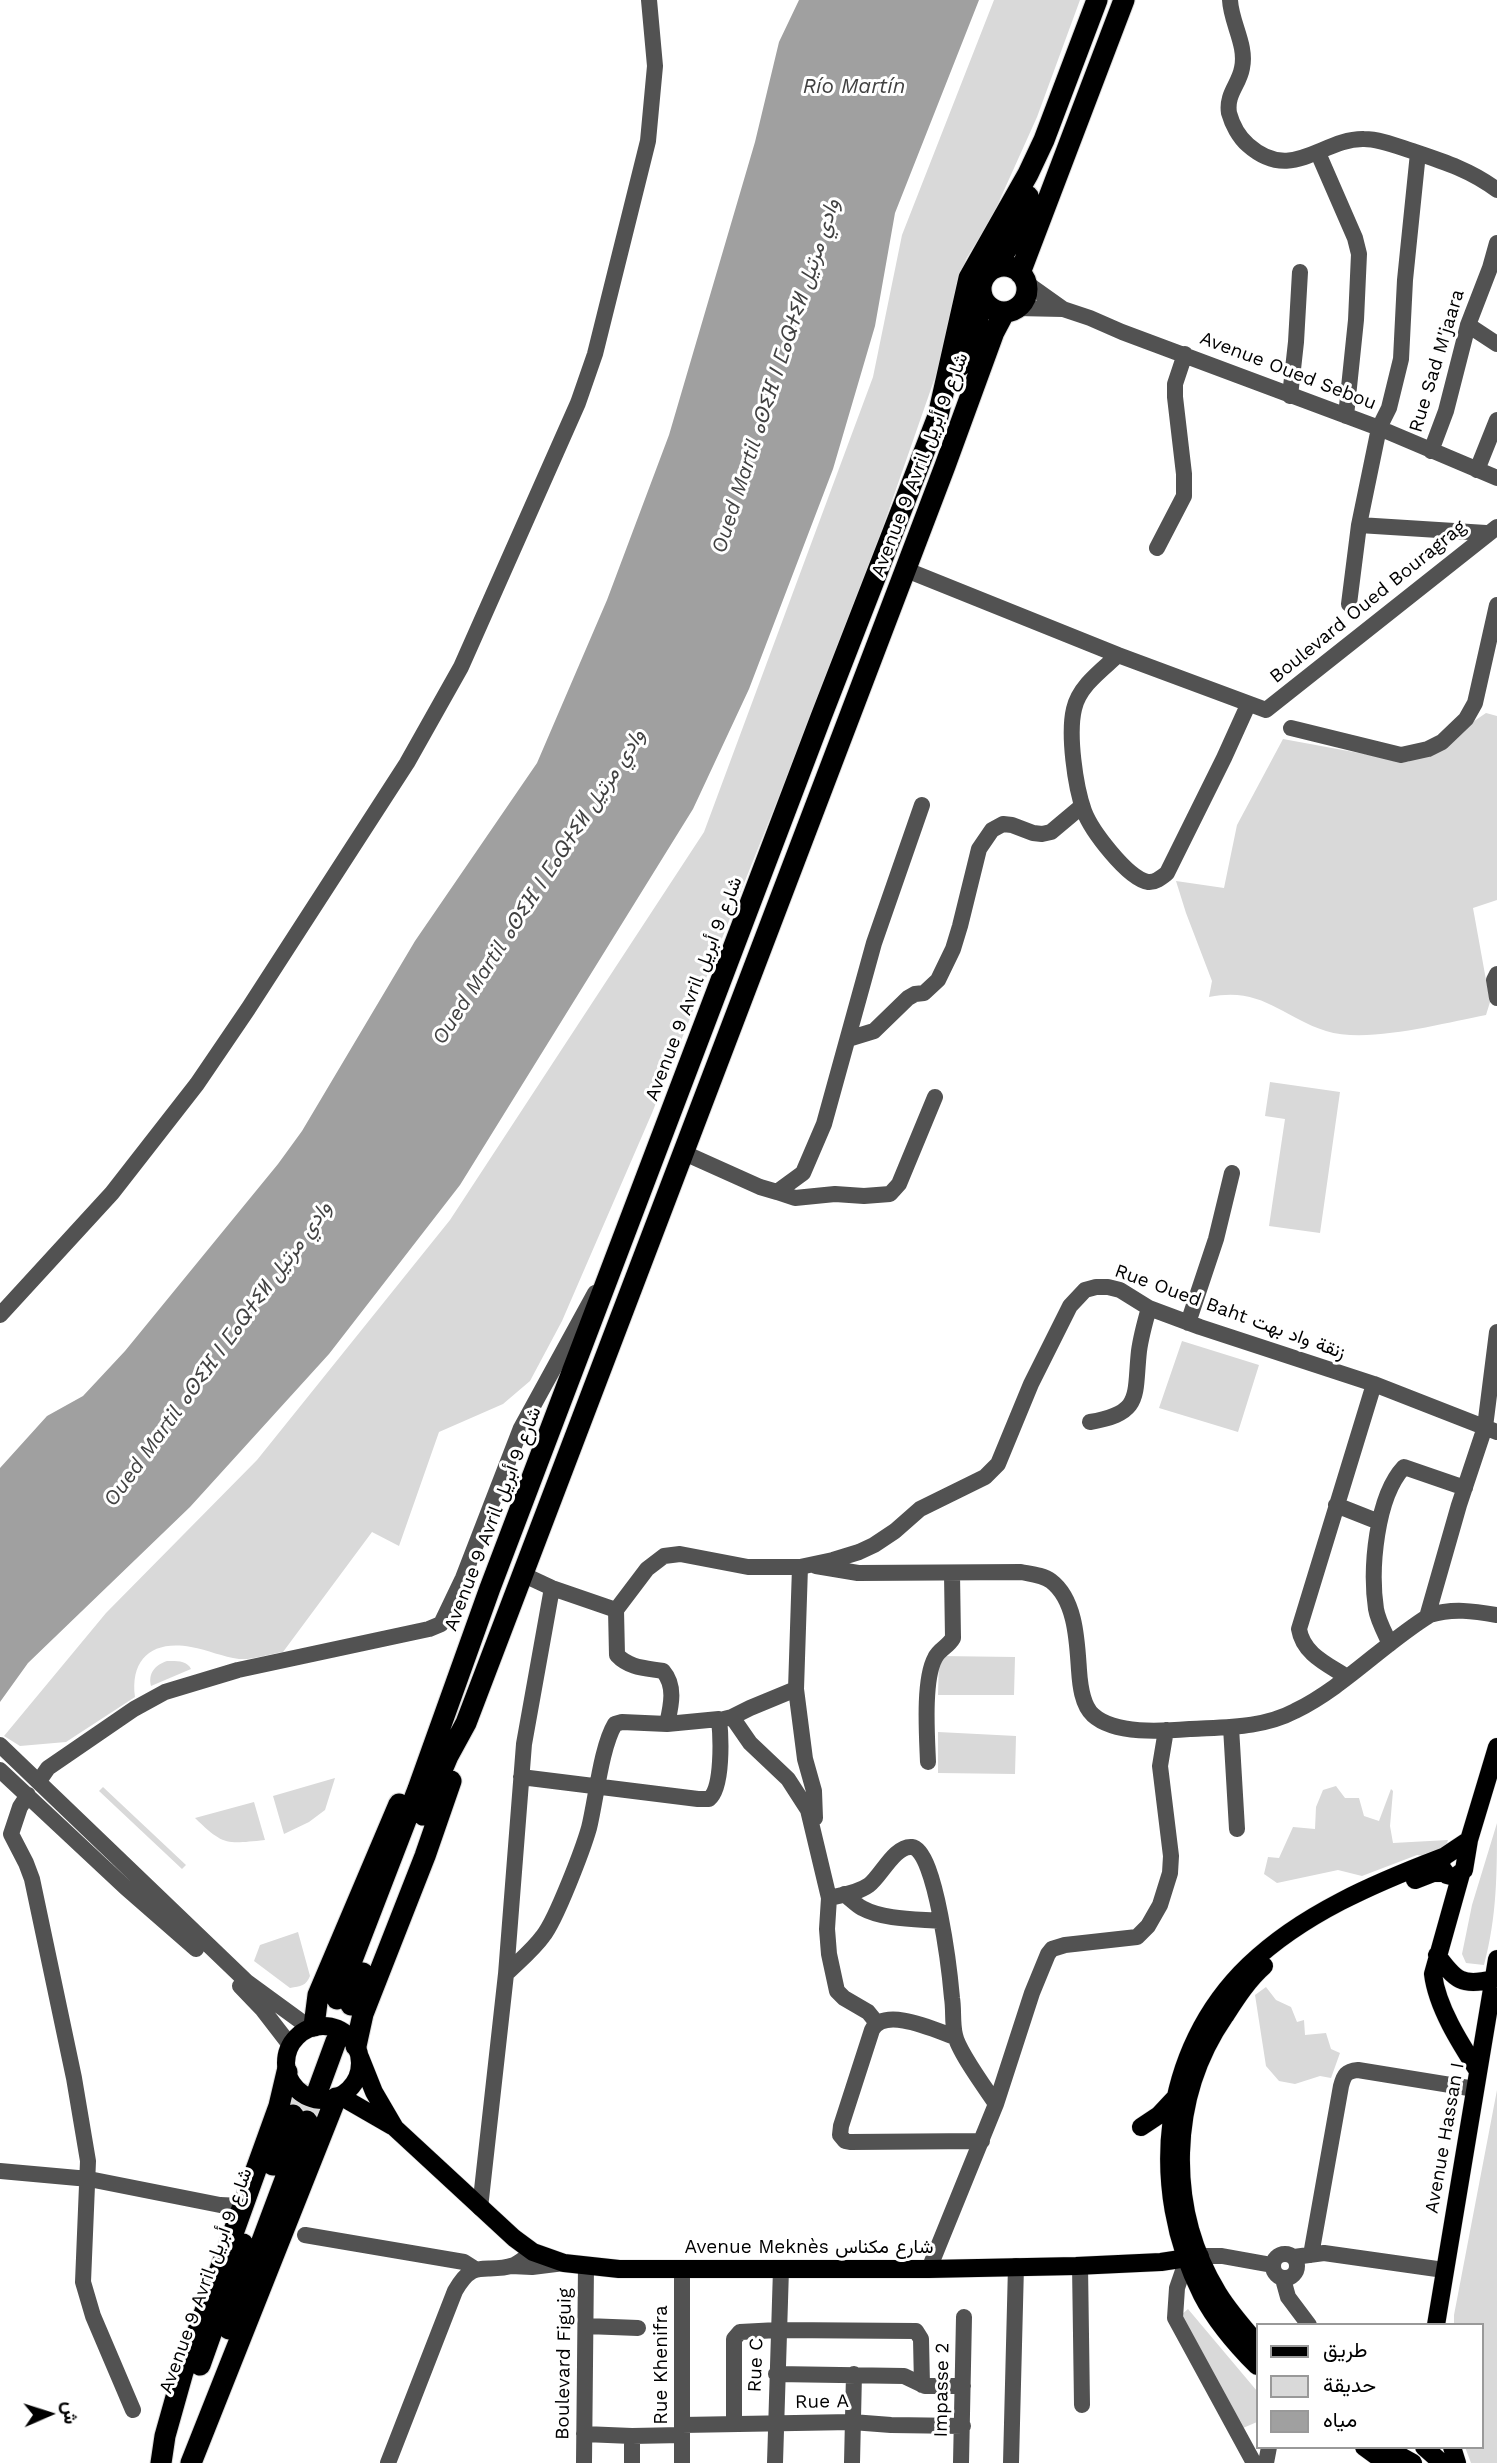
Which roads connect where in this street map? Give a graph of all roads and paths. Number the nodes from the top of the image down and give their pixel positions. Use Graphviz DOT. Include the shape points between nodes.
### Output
graph roads {
  1 [pos="649,0"];
  2 [pos="1097,0"];
  3 [pos="1124,0"];
  4 [pos="1230,0"];
  5 [pos="1044,140"];
  6 [pos="1318,153"];
  7 [pos="1418,153"];
  8 [pos="1497,191"];
  9 [pos="1497,243"];
  10 [pos="995,268"];
  11 [pos="1494,270"];
  12 [pos="1300,272"];
  13 [pos="1023,278"];
  14 [pos="984,301"];
  15 [pos="1063,309"];
  16 [pos="1010,311"];
  17 [pos="1468,326"];
  18 [pos="1497,344"];
  19 [pos="1185,354"];
  20 [pos="1290,396"];
  21 [pos="938,416"];
  22 [pos="1346,416"];
  23 [pos="1497,422"];
  24 [pos="1379,428"];
  25 [pos="1431,451"];
  26 [pos="1477,470"];
  27 [pos="1497,478"];
  28 [pos="1359,525"];
  29 [pos="1492,530"];
  30 [pos="1157,548"];
  31 [pos="904,569"];
  32 [pos="1349,604"];
  33 [pos="1497,605"];
  34 [pos="1118,655"];
  35 [pos="1248,705"];
  36 [pos="1291,728"];
  37 [pos="922,805"];
  38 [pos="1082,806"];
  39 [pos="1497,974"];
  40 [pos="1497,998"];
  41 [pos="848,1039"];
  42 [pos="935,1097"];
  43 [pos="682,1152"];
  44 [pos="1232,1173"];
  45 [pos="777,1192"];
  46 [pos="612,1270"];
  47 [pos="1149,1307"];
  48 [pos="0,1315"];
  49 [pos="1188,1323"];
  50 [pos="1497,1332"];
  51 [pos="1374,1384"];
  52 [pos="1090,1422"];
  53 [pos="1491,1429"];
  54 [pos="1465,1488"];
  55 [pos="1336,1506"];
  56 [pos="1378,1522"];
  57 [pos="805,1566"];
  58 [pos="522,1574"];
  59 [pos="952,1574"];
  60 [pos="552,1588"];
  61 [pos="616,1610"];
  62 [pos="1497,1615"];
  63 [pos="1427,1617"];
  64 [pos="1390,1644"];
  65 [pos="1347,1676"];
  66 [pos="796,1689"];
  67 [pos="726,1718"];
  68 [pos="466,1723"];
  69 [pos="667,1724"];
  70 [pos="1231,1727"];
  71 [pos="440,1728"];
  72 [pos="1166,1730"];
  73 [pos="0,1745"];
  74 [pos="1497,1747"];
  75 [pos="928,1762"];
  76 [pos="0,1770"];
  77 [pos="521,1777"];
  78 [pos="39,1781"];
  79 [pos="598,1785"];
  80 [pos="29,1795"];
  81 [pos="814,1827"];
  82 [pos="6,1829"];
  83 [pos="1237,1829"];
  84 [pos="1452,1866"];
  85 [pos="836,1896"];
  86 [pos="941,1921"];
  87 [pos="1437,1955"];
  88 [pos="1497,1959"];
  89 [pos="506,1974"];
  90 [pos="1493,1979"];
  91 [pos="1497,2007"];
  92 [pos="877,2022"];
  93 [pos="955,2037"];
  94 [pos="334,2039"];
  95 [pos="290,2045"];
  96 [pos="1478,2071"];
  97 [pos="317,2088"];
  98 [pos="1475,2090"];
  99 [pos="1174,2099"];
  100 [pos="996,2104"];
  101 [pos="1141,2127"];
  102 [pos="395,2128"];
  103 [pos="982,2141"];
  104 [pos="0,2171"];
  105 [pos="89,2179"];
  106 [pos="242,2206"];
  107 [pos="480,2208"];
  108 [pos="305,2235"];
  109 [pos="533,2252"];
  110 [pos="1311,2255"];
  111 [pos="1294,2257"];
  112 [pos="1194,2258"];
  113 [pos="564,2263"];
  114 [pos="1272,2265"];
  115 [pos="510,2266"];
  116 [pos="586,2266"];
  117 [pos="1016,2266"];
  118 [pos="1080,2266"];
  119 [pos="682,2268"];
  120 [pos="475,2269"];
  121 [pos="781,2269"];
  122 [pos="929,2269"];
  123 [pos="1444,2270"];
  124 [pos="1283,2279"];
  125 [pos="964,2317"];
  126 [pos="1308,2323"];
  127 [pos="1436,2323"];
  128 [pos="1447,2323"];
  129 [pos="586,2326"];
  130 [pos="638,2328"];
  131 [pos="778,2330"];
  132 [pos="1256,2342"];
  133 [pos="1256,2365"];
  134 [pos="776,2374"];
  135 [pos="854,2374"];
  136 [pos="922,2385"];
  137 [pos="963,2386"];
  138 [pos="1082,2405"];
  139 [pos="133,2410"];
  140 [pos="852,2422"];
  141 [pos="734,2424"];
  142 [pos="776,2424"];
  143 [pos="963,2426"];
  144 [pos="682,2430"];
  145 [pos="584,2434"];
  146 [pos="632,2436"];
  147 [pos="1367,2449"];
  148 [pos="1389,2449"];
  149 [pos="1413,2459"];
  150 [pos="163,2463"];
  151 [pos="183,2463"];
  152 [pos="191,2463"];
  153 [pos="388,2463"];
  154 [pos="584,2463"];
  155 [pos="632,2463"];
  156 [pos="682,2463"];
  157 [pos="775,2463"];
  158 [pos="852,2463"];
  159 [pos="961,2463"];
  160 [pos="1011,2463"];
  161 [pos="1254,2463"];
  162 [pos="1386,2463"];
  1 -- 48 [label="street" via="655,66 648,141 595,354 578,403 461,667 400,774 190,1093 112,1194"];
  2 -- 5 [label="highway, Avenue 9 Avril شارع 9 أبريل"];
  3 -- 13 [label="highway"];
  4 -- 6 [label="street" via="1243,67 1229,96 1233,124 1255,151 1274,159"];
  5 -- 10 [label="highway" via="1011,242"];
  5 -- 21 [label="highway, Avenue 9 Avril شارع 9 أبريل" via="969,278"];
  6 -- 7 [label="street" via="1362,139"];
  6 -- 22 [label="street" via="1359,254"];
  7 -- 8 [label="street" via="1456,165"];
  7 -- 24 [label="street" via="1401,359"];
  9 -- 11 [label="street, Rue Sad M'jaara"];
  10 -- 13 [label="highway" via="1004,266"];
  10 -- 14 [label="highway" via="982,282"];
  11 -- 17 [label="street, Rue Sad M'jaara"];
  12 -- 20 [label="street"];
  13 -- 15 [label="street, Avenue Oued Sebou"];
  13 -- 16 [label="highway" via="1026,294"];
  14 -- 16 [label="highway" via="989,307"];
  14 -- 21 [label="highway"];
  15 -- 16 [label="street, Avenue Oued Sebou"];
  15 -- 19 [label="street, Avenue Oued Sebou"];
  16 -- 31 [label="highway, Avenue 9 Avril شارع 9 أبريل"];
  17 -- 18 [label="street"];
  17 -- 25 [label="street, Rue Sad M'jaara"];
  19 -- 20 [label="street, Avenue Oued Sebou"];
  19 -- 30 [label="street" via="1175,384 1184,496"];
  20 -- 22 [label="street, Avenue Oued Sebou"];
  21 -- 46 [label="highway, Avenue 9 Avril شارع 9 أبريل"];
  22 -- 24 [label="street, Avenue Oued Sebou"];
  23 -- 26 [label="street"];
  24 -- 25 [label="street, Avenue Oued Sebou"];
  24 -- 28 [label="street"];
  25 -- 26 [label="street, Avenue Oued Sebou"];
  26 -- 27 [label="street, Avenue Oued Sebou"];
  28 -- 29 [label="street"];
  28 -- 32 [label="street"];
  29 -- 35 [label="street, Boulevard Oued Bouragrag" via="1266,710"];
  31 -- 34 [label="street"];
  31 -- 43 [label="highway, Avenue 9 Avril شارع 9 أبريل"];
  33 -- 36 [label="street" via="1475,703 1442,742 1401,755"];
  34 -- 35 [label="street"];
  34 -- 38 [label="street" via="1087,685 1074,708 1073,752"];
  35 -- 38 [label="street" via="1167,873 1154,881 1132,874 1091,828"];
  37 -- 41 [label="street" via="874,943"];
  38 -- 41 [label="street" via="1051,832 1033,833 1003,824 992,830 979,849 956,938 938,980 924,993 908,998 874,1031"];
  39 -- 40 [label="street"];
  41 -- 45 [label="street" via="813,1154 803,1173"];
  42 -- 45 [label="street" via="890,1194 795,1198"];
  43 -- 45 [label="street"];
  43 -- 58 [label="highway, Avenue 9 Avril شارع 9 أبريل"];
  44 -- 49 [label="street"];
  46 -- 71 [label="highway, Avenue 9 Avril شارع 9 أبريل"];
  46 -- 78 [label="street" via="581,1316 521,1428 441,1624 238,1670 165,1692 48,1768"];
  47 -- 49 [label="street, Rue Oued Baht زنقة واد بهت"];
  47 -- 52 [label="street" via="1133,1398 1121,1414"];
  47 -- 57 [label="street, Rue Oued Baht زنقة واد بهت" via="1120,1290 1085,1290 1070,1306 998,1464 985,1477 920,1508 874,1545"];
  49 -- 51 [label="street, Rue Oued Baht زنقة واد بهت"];
  50 -- 53 [label="street"];
  51 -- 53 [label="street, Rue Oued Baht زنقة واد بهت"];
  51 -- 55 [label="street"];
  53 -- 54 [label="street"];
  54 -- 56 [label="street" via="1404,1467 1394,1477"];
  54 -- 63 [label="street"];
  55 -- 56 [label="street"];
  55 -- 65 [label="street" via="1299,1629 1309,1652"];
  56 -- 64 [label="street" via="1376,1610"];
  57 -- 59 [label="street" via="858,1573"];
  57 -- 61 [label="street, Rue Oued Baht زنقة واد بهت" via="748,1567 664,1556 647,1569"];
  57 -- 66 [label="street"];
  58 -- 60 [label="street"];
  58 -- 68 [label="highway, Avenue 9 Avril شارع 9 أبريل"];
  59 -- 72 [label="street" via="1021,1572 1052,1582 1072,1616 1080,1685 1091,1714 1123,1729"];
  59 -- 75 [label="street" via="953,1638 936,1655 930,1675"];
  60 -- 61 [label="street"];
  60 -- 77 [label="street"];
  61 -- 69 [label="street" via="617,1655 624,1662 663,1671 668,1677 671,1706"];
  62 -- 63 [label="street" via="1445,1611"];
  63 -- 64 [label="street"];
  64 -- 65 [label="street"];
  65 -- 70 [label="street" via="1296,1711 1275,1720"];
  66 -- 67 [label="street"];
  66 -- 81 [label="street" via="814,1791"];
  67 -- 69 [label="street"];
  67 -- 79 [label="street" via="716,1792 709,1799"];
  67 -- 81 [label="street" via="788,1779"];
  68 -- 71 [label="highway, Avenue 9 Avril شارع 9 أبريل" via="344,2002"];
  68 -- 94 [label="highway" via="454,1774 425,1856 363,2014"];
  69 -- 79 [label="street" via="615,1724"];
  70 -- 72 [label="street"];
  70 -- 83 [label="street"];
  71 -- 94 [label="highway" via="379,1848 318,1996"];
  72 -- 100 [label="street" via="1160,1766 1171,1856 1160,1905 1137,1937 1065,1945 1049,1952"];
  73 -- 78 [label="street"];
  74 -- 84 [label="main road" via="1469,1840"];
  76 -- 80 [label="street"];
  77 -- 79 [label="street"];
  77 -- 89 [label="street"];
  78 -- 94 [label="street" via="247,1982"];
  79 -- 89 [label="street" via="588,1830 545,1935"];
  80 -- 82 [label="street"];
  80 -- 95 [label="street" via="125,1887 237,1983"];
  81 -- 85 [label="street" via="819,1862"];
  82 -- 105 [label="street" via="34,1888 74,2078"];
  84 -- 87 [label="main road" via="1454,1899"];
  84 -- 99 [label="main road" via="1393,1877 1340,1901 1250,1964 1200,2030"];
  84 -- 112 [label="main road" via="1377,1897 1306,1934 1255,1974 1215,2030 1195,2073 1182,2123 1183,2188"];
  85 -- 86 [label="street" via="876,1913"];
  85 -- 86 [label="street" via="869,1886 894,1855 912,1847 927,1865"];
  85 -- 92 [label="street" via="827,1929 837,1991"];
  86 -- 93 [label="street"];
  87 -- 90 [label="main road" via="1464,1982"];
  87 -- 96 [label="main road" via="1435,1986"];
  88 -- 90 [label="main road, Avenue Hassan I"];
  89 -- 107 [label="street"];
  90 -- 96 [label="main road, Avenue Hassan I"];
  91 -- 128 [label="main road, Avenue Hassan I"];
  92 -- 93 [label="street" via="893,2020"];
  92 -- 103 [label="street" via="841,2126 842,2138 855,2142"];
  93 -- 100 [label="street"];
  94 -- 95 [label="main road" via="302,2032"];
  94 -- 97 [label="highway"];
  94 -- 97 [label="main road" via="357,2078 350,2088"];
  94 -- 102 [label="main road, Avenue Meknès شارع مكناس"];
  95 -- 97 [label="main road" via="286,2063"];
  96 -- 98 [label="main road, Avenue Hassan I"];
  97 -- 102 [label="main road, Avenue Meknès شارع مكناس"];
  97 -- 106 [label="highway" via="279,2106"];
  97 -- 152 [label="highway"];
  98 -- 110 [label="street" via="1358,2070 1343,2076"];
  98 -- 123 [label="main road, Avenue Hassan I"];
  99 -- 101 [label="main road"];
  99 -- 112 [label="main road" via="1170,2184 1177,2225"];
  100 -- 103 [label="street"];
  102 -- 107 [label="main road, Avenue Meknès شارع مكناس"];
  103 -- 122 [label="street"];
  104 -- 105 [label="street"];
  105 -- 106 [label="street"];
  105 -- 139 [label="street" via="83,2283"];
  106 -- 150 [label="highway" via="183,2372 165,2436"];
  107 -- 109 [label="main road, Avenue Meknès شارع مكناس"];
  108 -- 120 [label="street" via="464,2262"];
  109 -- 113 [label="main road, Avenue Meknès شارع مكناس"];
  109 -- 115 [label="street"];
  110 -- 111 [label="street"];
  110 -- 123 [label="street" via="1324,2252"];
  111 -- 114 [label="street" via="1278,2255"];
  111 -- 124 [label="street" via="1296,2273"];
  112 -- 114 [label="street, Avenue Meknès شارع مكناس" via="1222,2256"];
  112 -- 118 [label="main road, Avenue Meknès شارع مكناس"];
  112 -- 132 [label="main road"];
  112 -- 133 [label="main road" via="1202,2294 1217,2320"];
  112 -- 161 [label="street" via="1177,2288 1175,2318"];
  113 -- 115 [label="street"];
  113 -- 116 [label="main road, Avenue Meknès شارع مكناس"];
  114 -- 124 [label="street"];
  115 -- 120 [label="street"];
  116 -- 119 [label="main road, Avenue Meknès شارع مكناس"];
  116 -- 129 [label="street, Boulevard Figuig"];
  117 -- 118 [label="main road, Avenue Meknès شارع مكناس"];
  117 -- 122 [label="main road, Avenue Meknès شارع مكناس"];
  117 -- 160 [label="street"];
  118 -- 138 [label="street"];
  119 -- 121 [label="main road, Avenue Meknès شارع مكناس"];
  119 -- 144 [label="street, Rue Khenifra"];
  120 -- 153 [label="street" via="455,2291"];
  121 -- 122 [label="main road, Avenue Meknès شارع مكناس"];
  121 -- 131 [label="street, Rue C"];
  123 -- 127 [label="main road, Avenue Hassan I"];
  124 -- 126 [label="street" via="1288,2297"];
  125 -- 137 [label="street, Impasse 2"];
  129 -- 130 [label="street"];
  129 -- 145 [label="street, Boulevard Figuig"];
  131 -- 134 [label="street, Rue C"];
  131 -- 136 [label="street" via="916,2331 922,2342"];
  131 -- 141 [label="street" via="735,2336"];
  134 -- 135 [label="street"];
  134 -- 142 [label="street, Rue C"];
  135 -- 136 [label="street" via="909,2377"];
  135 -- 140 [label="street"];
  136 -- 137 [label="street"];
  137 -- 143 [label="street, Impasse 2"];
  140 -- 142 [label="street, Rue A"];
  140 -- 143 [label="street, Rue A"];
  140 -- 158 [label="street"];
  141 -- 142 [label="street, Rue A"];
  141 -- 144 [label="street, Rue A"];
  142 -- 157 [label="street, Rue C"];
  143 -- 159 [label="street, Impasse 2"];
  144 -- 146 [label="street, Rue A"];
  144 -- 156 [label="street, Rue Khenifra"];
  145 -- 146 [label="street, Rue A"];
  145 -- 154 [label="street, Boulevard Figuig"];
  146 -- 155 [label="street"];
  147 -- 162 [label="main road"];
  148 -- 149 [label="main road"];
  150 -- 151 [label="highway, Avenue 9 Avril شارع 9 أبريل" via="252,2219 300,2118"];
}
